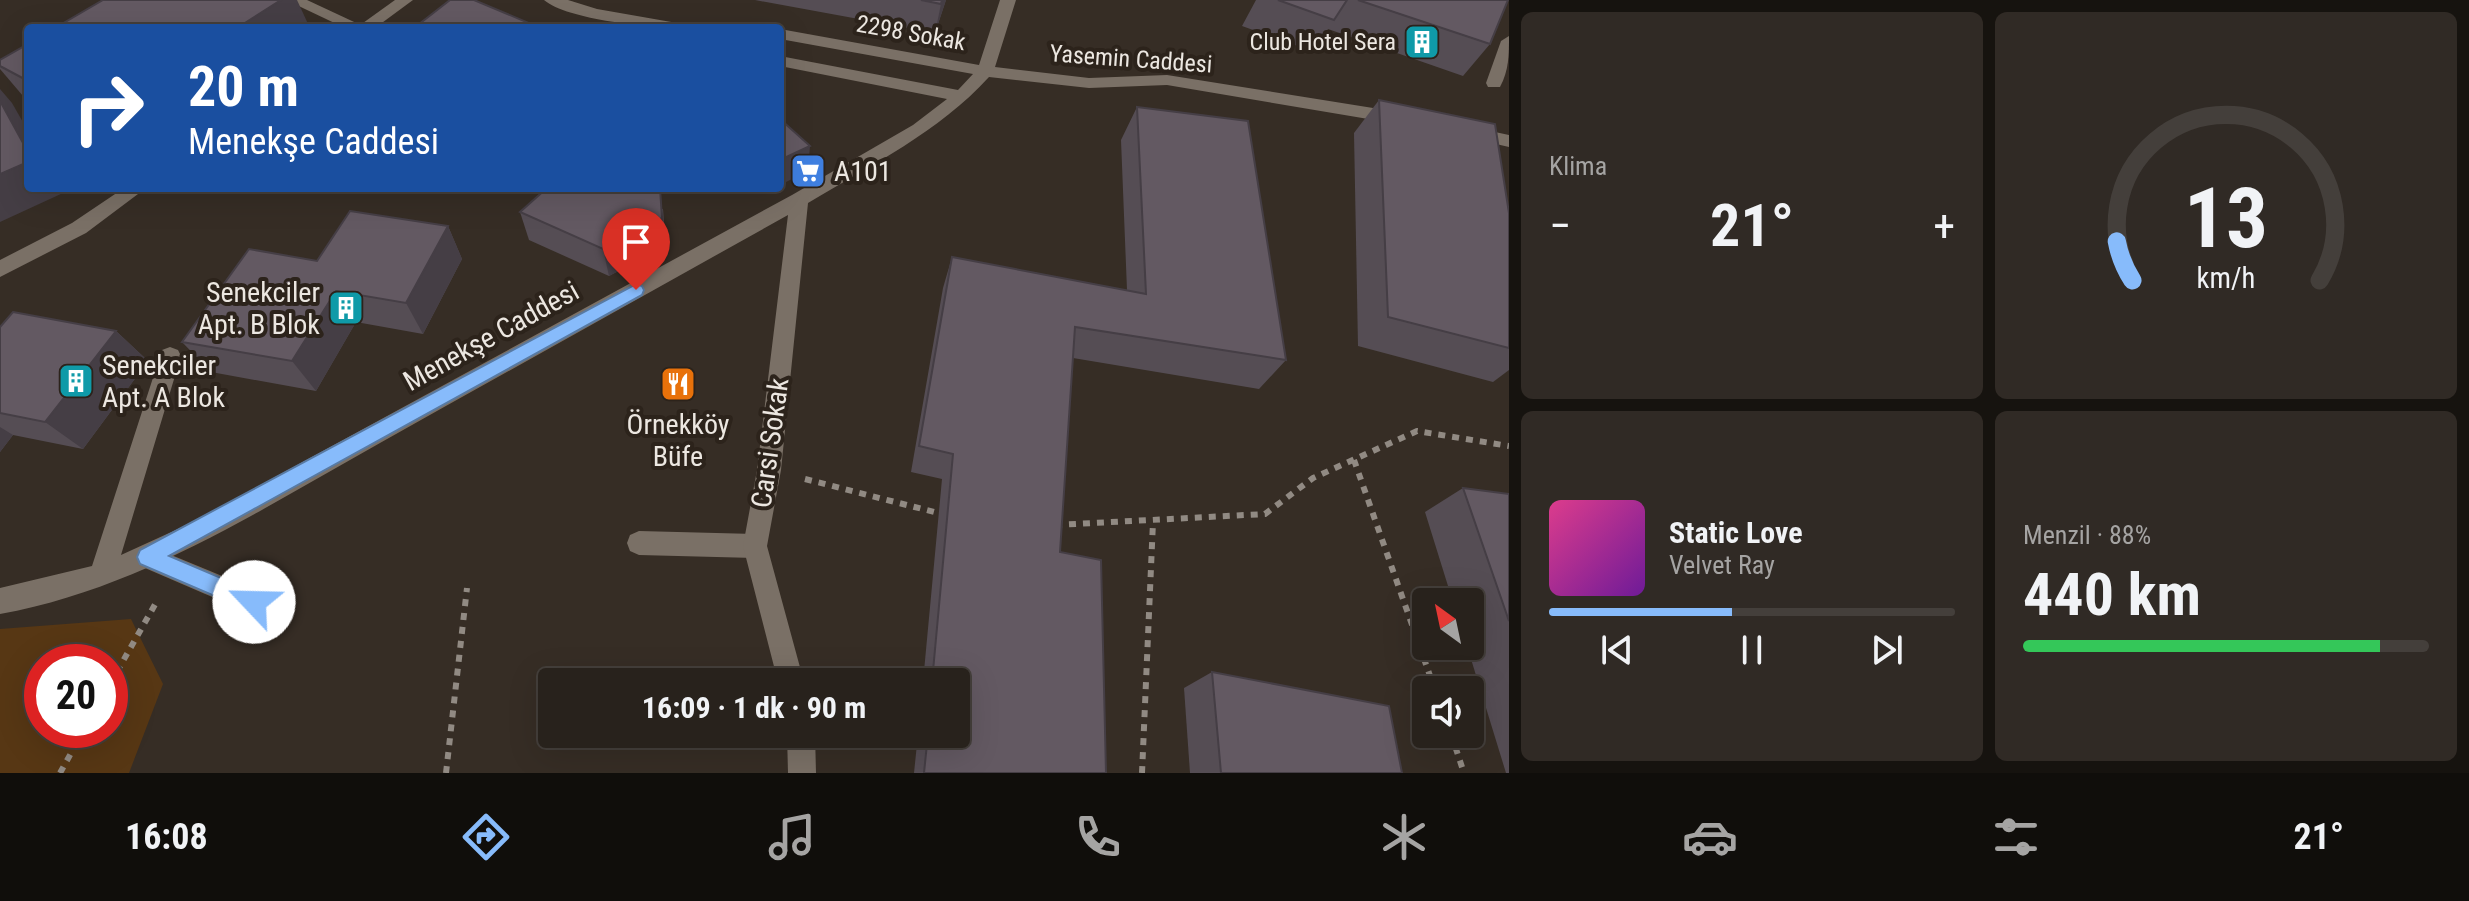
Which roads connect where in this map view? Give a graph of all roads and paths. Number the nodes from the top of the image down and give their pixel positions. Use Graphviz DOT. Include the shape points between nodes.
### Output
graph roads {
  1 [pos="294,0"];
  2 [pos="405,0"];
  3 [pos="552,0"];
  4 [pos="607,0"];
  5 [pos="1008,0"];
  6 [pos="595,13"];
  7 [pos="352,24"];
  8 [pos="368,24"];
  9 [pos="655,24"];
  10 [pos="784,35"];
  11 [pos="1509,41"];
  12 [pos="784,62"];
  13 [pos="985,71"];
  14 [pos="1494,83"];
  15 [pos="962,96"];
  16 [pos="1417,121"];
  17 [pos="1448,128"];
  18 [pos="1509,141"];
  19 [pos="131,192"];
  20 [pos="799,200"];
  21 [pos="0,269"];
  22 [pos="170,356"];
  23 [pos="1509,446"];
  24 [pos="1354,460"];
  25 [pos="769,470"];
  26 [pos="946,515"];
  27 [pos="1153,522"];
  28 [pos="1053,525"];
  29 [pos="639,543"];
  30 [pos="755,546"];
  31 [pos="147,557"];
  32 [pos="176,567"];
  33 [pos="102,575"];
  34 [pos="467,588"];
  35 [pos="0,601"];
  36 [pos="254,602"];
  37 [pos="128,652"];
  38 [pos="787,668"];
  39 [pos="1430,676"];
  40 [pos="74,748"];
  41 [pos="801,748"];
  42 [pos="1456,748"];
  43 [pos="60,773"];
  44 [pos="446,773"];
  45 [pos="802,773"];
  46 [pos="1142,773"];
  47 [pos="1464,773"];
  1 -- 7 [label="street"];
  2 -- 8 [label="street"];
  3 -- 6 [label="street"];
  4 -- 6 [label="street"];
  5 -- 13 [label="street"];
  6 -- 9 [label="street"];
  10 -- 13 [label="street, 2298 Sokak"];
  11 -- 14 [label="street"];
  12 -- 15 [label="street, 2298 Sokak"];
  13 -- 15 [label="street, Menekşe Caddesi"];
  13 -- 16 [label="street, Yasemin Caddesi" via="1089,83 1167,80"];
  15 -- 20 [label="street, Menekşe Caddesi" via="919,129"];
  17 -- 18 [label="street"];
  19 -- 21 [label="street" via="79,228"];
  20 -- 25 [label="street, Carsi Sokak"];
  20 -- 31 [label="street, Menekşe Caddesi"];
  22 -- 33 [label="street"];
  23 -- 24 [label="path" via="1417,431"];
  24 -- 27 [label="path" via="1313,478 1265,514"];
  24 -- 39 [label="path"];
  25 -- 26 [label="path"];
  25 -- 30 [label="street, Carsi Sokak"];
  27 -- 28 [label="path"];
  27 -- 46 [label="path"];
  29 -- 30 [label="street"];
  30 -- 38 [label="street, Carsi Sokak"];
  31 -- 32 [label="street"];
  31 -- 33 [label="street, Menekşe Caddesi"];
  32 -- 36 [label="street"];
  32 -- 37 [label="path"];
  33 -- 35 [label="street, Menekşe Caddesi" via="45,595"];
  34 -- 44 [label="path"];
  40 -- 43 [label="path"];
  41 -- 45 [label="street"];
  42 -- 47 [label="path"];
}
